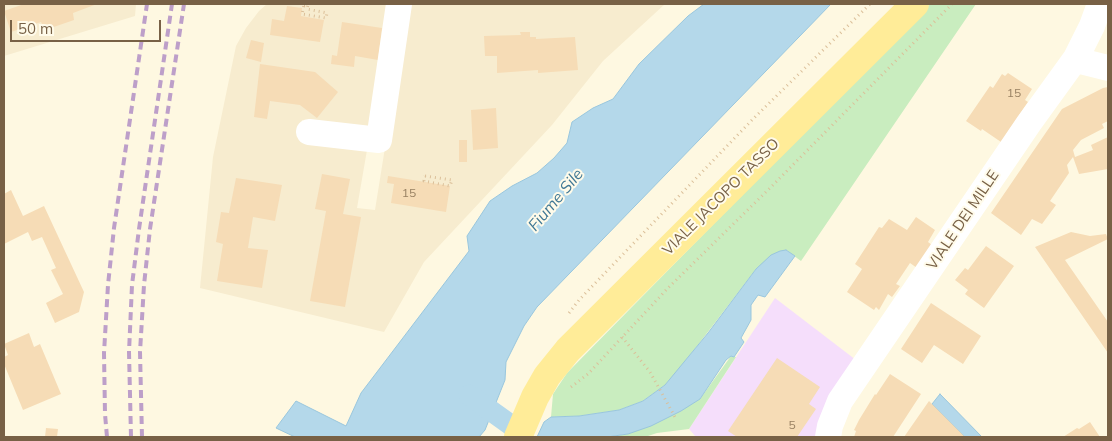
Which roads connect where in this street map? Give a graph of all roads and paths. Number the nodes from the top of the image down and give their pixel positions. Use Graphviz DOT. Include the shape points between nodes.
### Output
graph roads {
  1 [pos="399,4"];
  2 [pos="870,4"];
  3 [pos="915,4"];
  4 [pos="952,4"];
  5 [pos="1100,4"];
  6 [pos="316,10"];
  7 [pos="1076,58"];
  8 [pos="1108,68"];
  9 [pos="309,132"];
  10 [pos="425,176"];
  11 [pos="579,300"];
  12 [pos="622,337"];
  13 [pos="588,374"];
  14 [pos="676,417"];
  15 [pos="518,437"];
  16 [pos="828,437"];
  1 -- 9 [label="street" via="379,140"];
  2 -- 11 [label="path" via="753,119"];
  3 -- 15 [label="main road, VIALE JACOPO TASSO" via="568,350 547,376"];
  4 -- 12 [label="path"];
  5 -- 7 [label="street, VIALE DEI MILLE"];
  6 -- 6 [label="path" via="327,13 326,18 302,14 304,5 308,6 307,9"];
  7 -- 8 [label="street"];
  7 -- 16 [label="street, VIALE DEI MILLE" via="840,401"];
  10 -- 10 [label="path" via="452,180 450,186 424,181"];
  12 -- 13 [label="path"];
  12 -- 14 [label="path" via="659,386"];
}
